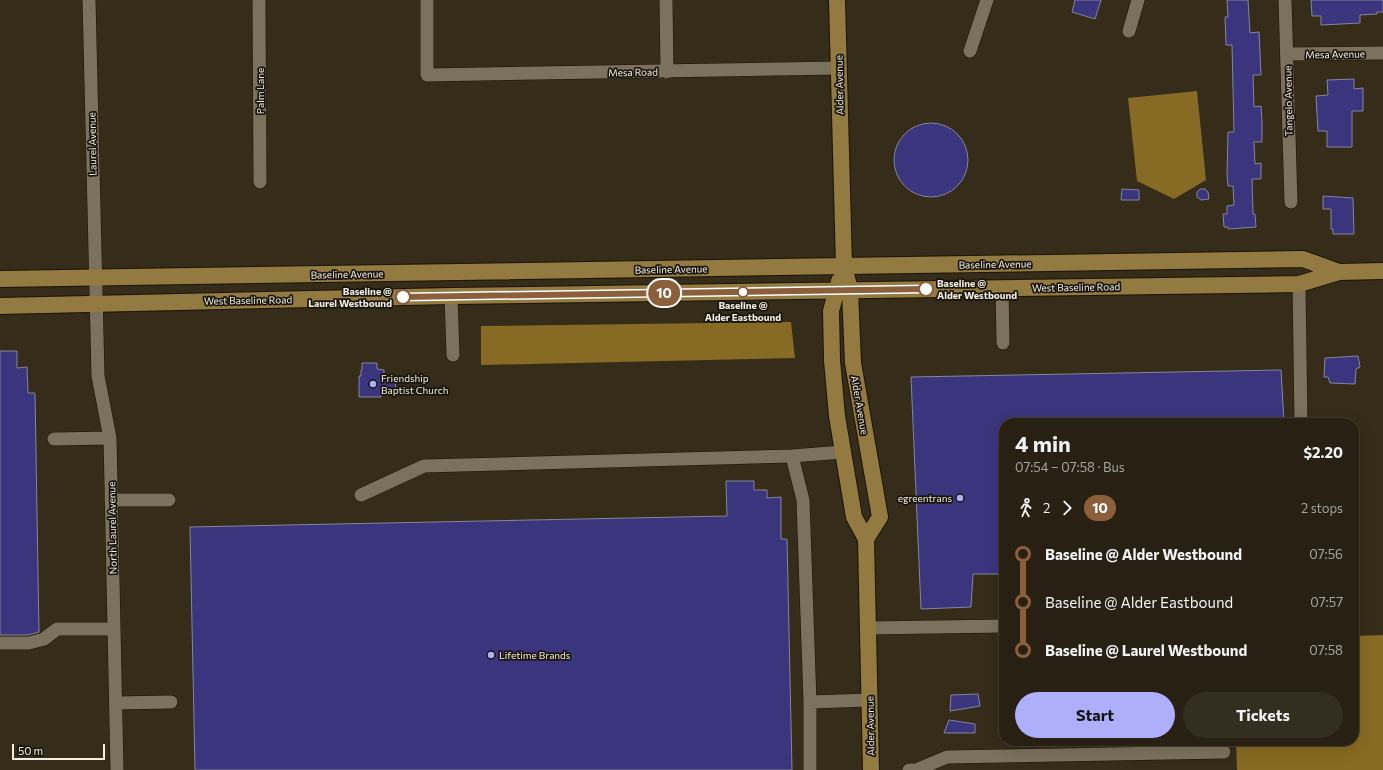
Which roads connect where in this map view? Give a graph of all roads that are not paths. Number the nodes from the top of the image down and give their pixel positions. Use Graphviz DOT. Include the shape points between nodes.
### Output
graph roads {
  1 [pos="89,0"];
  2 [pos="259,0"];
  3 [pos="427,0"];
  4 [pos="666,0"];
  5 [pos="837,0"];
  6 [pos="987,0"];
  7 [pos="1138,0"];
  8 [pos="1285,0"];
  9 [pos="1129,31"];
  10 [pos="970,51"];
  11 [pos="1383,53"];
  12 [pos="1287,54"];
  13 [pos="839,68"];
  14 [pos="667,72"];
  15 [pos="260,182"];
  16 [pos="1290,202"];
  17 [pos="844,266"];
  18 [pos="1383,271"];
  19 [pos="1339,272"];
  20 [pos="0,279"];
  21 [pos="1300,284"];
  22 [pos="1002,288"];
  23 [pos="96,290"];
  24 [pos="843,290"];
  25 [pos="451,296"];
  26 [pos="0,306"];
  27 [pos="1003,343"];
  28 [pos="453,355"];
  29 [pos="1301,418"];
  30 [pos="110,438"];
  31 [pos="54,439"];
  32 [pos="842,452"];
  33 [pos="792,456"];
  34 [pos="360,495"];
  35 [pos="111,500"];
  36 [pos="169,500"];
  37 [pos="866,539"];
  38 [pos="999,626"];
  39 [pos="868,628"];
  40 [pos="114,629"];
  41 [pos="0,643"];
  42 [pos="869,700"];
  43 [pos="171,702"];
  44 [pos="810,702"];
  45 [pos="116,703"];
  46 [pos="1224,752"];
  47 [pos="117,770"];
  48 [pos="810,770"];
  49 [pos="870,770"];
  50 [pos="909,770"];
  1 -- 23 [label="street, Laurel Avenue"];
  2 -- 15 [label="street, Palm Lane"];
  3 -- 14 [label="street, Mesa Road" via="427,75"];
  4 -- 14 [label="street"];
  5 -- 13 [label="main road, Alder Avenue"];
  6 -- 10 [label="street"];
  7 -- 9 [label="street"];
  8 -- 12 [label="street, Tangelo Avenue"];
  11 -- 12 [label="street, Mesa Avenue"];
  12 -- 16 [label="street, Tangelo Avenue"];
  13 -- 14 [label="street, Mesa Road"];
  13 -- 17 [label="main road, Alder Avenue"];
  17 -- 19 [label="main road, Baseline Avenue" via="1303,258"];
  17 -- 23 [label="main road, Baseline Avenue"];
  17 -- 24 [label="main road, Alder Avenue"];
  18 -- 19 [label="main road, West Baseline Road"];
  19 -- 21 [label="main road, West Baseline Road"];
  20 -- 23 [label="main road, Baseline Avenue"];
  21 -- 22 [label="main road, West Baseline Road"];
  21 -- 29 [label="street"];
  22 -- 24 [label="main road, West Baseline Road"];
  22 -- 27 [label="street"];
  23 -- 25 [label="main road, West Baseline Road"];
  23 -- 26 [label="main road, West Baseline Road"];
  23 -- 30 [label="street, North Laurel Avenue" via="98,376"];
  24 -- 25 [label="main road, West Baseline Road"];
  24 -- 32 [label="main road, Alder Avenue" via="831,311 832,360"];
  24 -- 37 [label="main road, Alder Avenue" via="853,364 880,517"];
  25 -- 28 [label="street"];
  30 -- 31 [label="street"];
  30 -- 35 [label="street, North Laurel Avenue"];
  32 -- 33 [label="street"];
  32 -- 37 [label="main road, Alder Avenue" via="854,517"];
  33 -- 34 [label="street" via="424,466"];
  33 -- 44 [label="street" via="802,500"];
  35 -- 36 [label="street"];
  35 -- 40 [label="street, North Laurel Avenue"];
  37 -- 39 [label="main road, Alder Avenue"];
  38 -- 39 [label="street"];
  39 -- 42 [label="main road, Alder Avenue"];
  40 -- 41 [label="street" via="57,628 44,639 29,643"];
  40 -- 45 [label="street, North Laurel Avenue"];
  42 -- 44 [label="street"];
  42 -- 49 [label="main road, Alder Avenue"];
  43 -- 45 [label="street"];
  44 -- 48 [label="street"];
  45 -- 47 [label="street, North Laurel Avenue"];
  46 -- 50 [label="street" via="947,757 916,770"];
}
